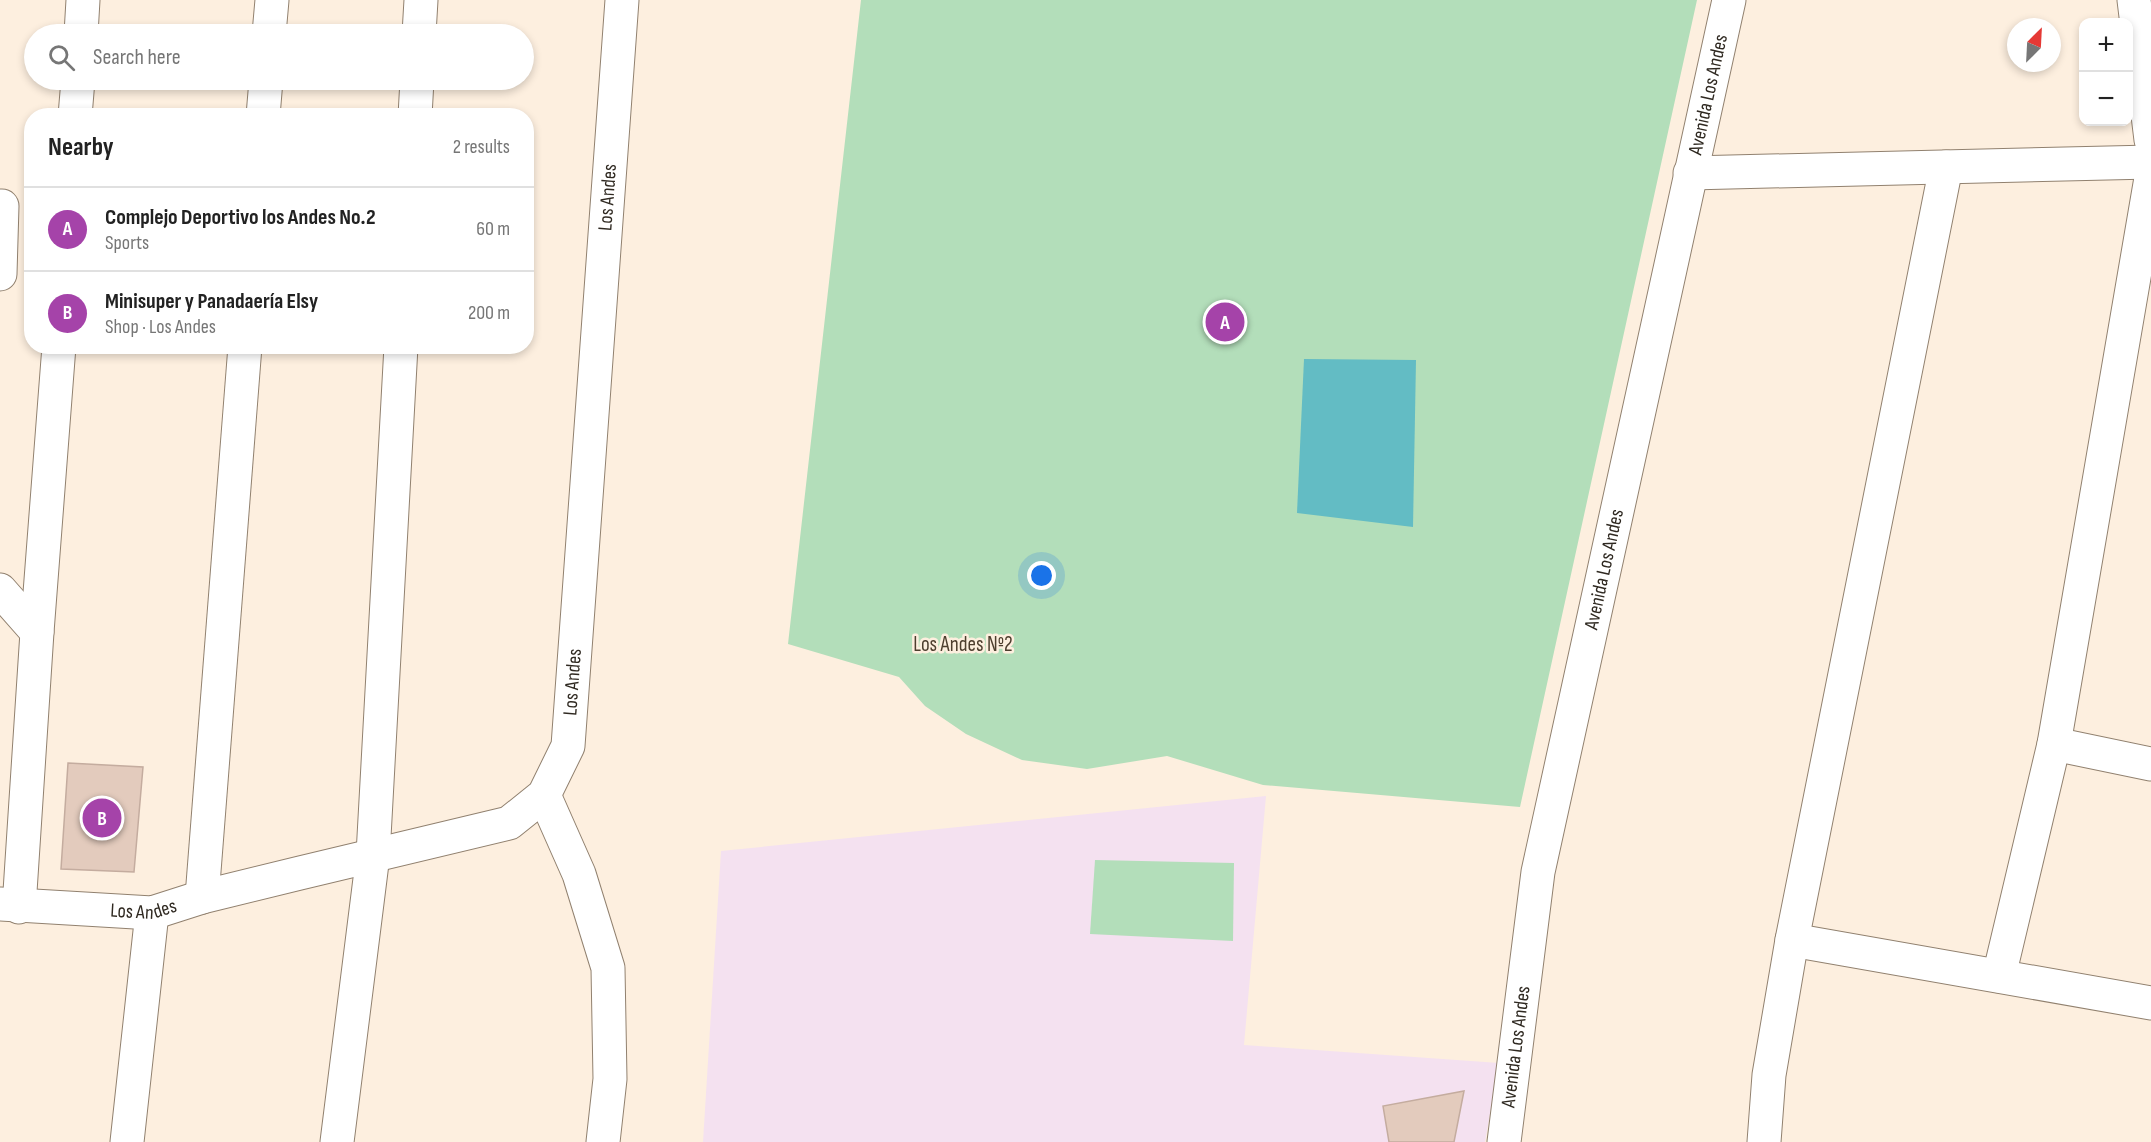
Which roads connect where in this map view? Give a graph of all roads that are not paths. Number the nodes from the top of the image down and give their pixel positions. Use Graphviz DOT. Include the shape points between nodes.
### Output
graph roads {
  1 [pos="83,0"];
  2 [pos="272,0"];
  3 [pos="421,0"];
  4 [pos="622,0"];
  5 [pos="1729,0"];
  6 [pos="2134,0"];
  7 [pos="82,24"];
  8 [pos="270,24"];
  9 [pos="420,24"];
  10 [pos="77,90"];
  11 [pos="265,90"];
  12 [pos="416,90"];
  13 [pos="76,108"];
  14 [pos="264,108"];
  15 [pos="415,108"];
  16 [pos="2151,140"];
  17 [pos="2151,162"];
  18 [pos="1946,167"];
  19 [pos="1690,173"];
  20 [pos="2151,178"];
  21 [pos="0,206"];
  22 [pos="0,274"];
  23 [pos="58,354"];
  24 [pos="244,354"];
  25 [pos="401,354"];
  26 [pos="0,590"];
  27 [pos="37,632"];
  28 [pos="2054,744"];
  29 [pos="2151,764"];
  30 [pos="544,795"];
  31 [pos="372,855"];
  32 [pos="202,897"];
  33 [pos="10,906"];
  34 [pos="152,913"];
  35 [pos="1792,940"];
  36 [pos="1999,976"];
  37 [pos="2151,1003"];
  38 [pos="127,1142"];
  39 [pos="337,1142"];
  40 [pos="603,1142"];
  41 [pos="1504,1142"];
  42 [pos="1764,1142"];
  1 -- 7 [label="street"];
  2 -- 8 [label="street"];
  3 -- 9 [label="street"];
  4 -- 30 [label="street, Los Andes" via="568,746"];
  5 -- 19 [label="street, Avenida Los Andes"];
  6 -- 16 [label="street"];
  10 -- 13 [label="street"];
  11 -- 14 [label="street"];
  12 -- 15 [label="street"];
  17 -- 18 [label="street"];
  18 -- 19 [label="street"];
  18 -- 35 [label="street"];
  19 -- 41 [label="street, Avenida Los Andes" via="1538,872"];
  20 -- 28 [label="street"];
  21 -- 22 [label="street"];
  23 -- 27 [label="street"];
  24 -- 32 [label="street"];
  25 -- 31 [label="street"];
  26 -- 27 [label="street"];
  27 -- 33 [label="street"];
  28 -- 29 [label="street"];
  28 -- 36 [label="street"];
  30 -- 31 [label="street, Los Andes" via="509,823"];
  30 -- 40 [label="street" via="579,874 608,968 610,1079"];
  31 -- 32 [label="street, Los Andes"];
  31 -- 39 [label="street"];
  32 -- 34 [label="street, Los Andes"];
  33 -- 34 [label="street, Los Andes"];
  34 -- 38 [label="street"];
  35 -- 36 [label="street"];
  35 -- 42 [label="street" via="1769,1075"];
  36 -- 37 [label="street"];
}
